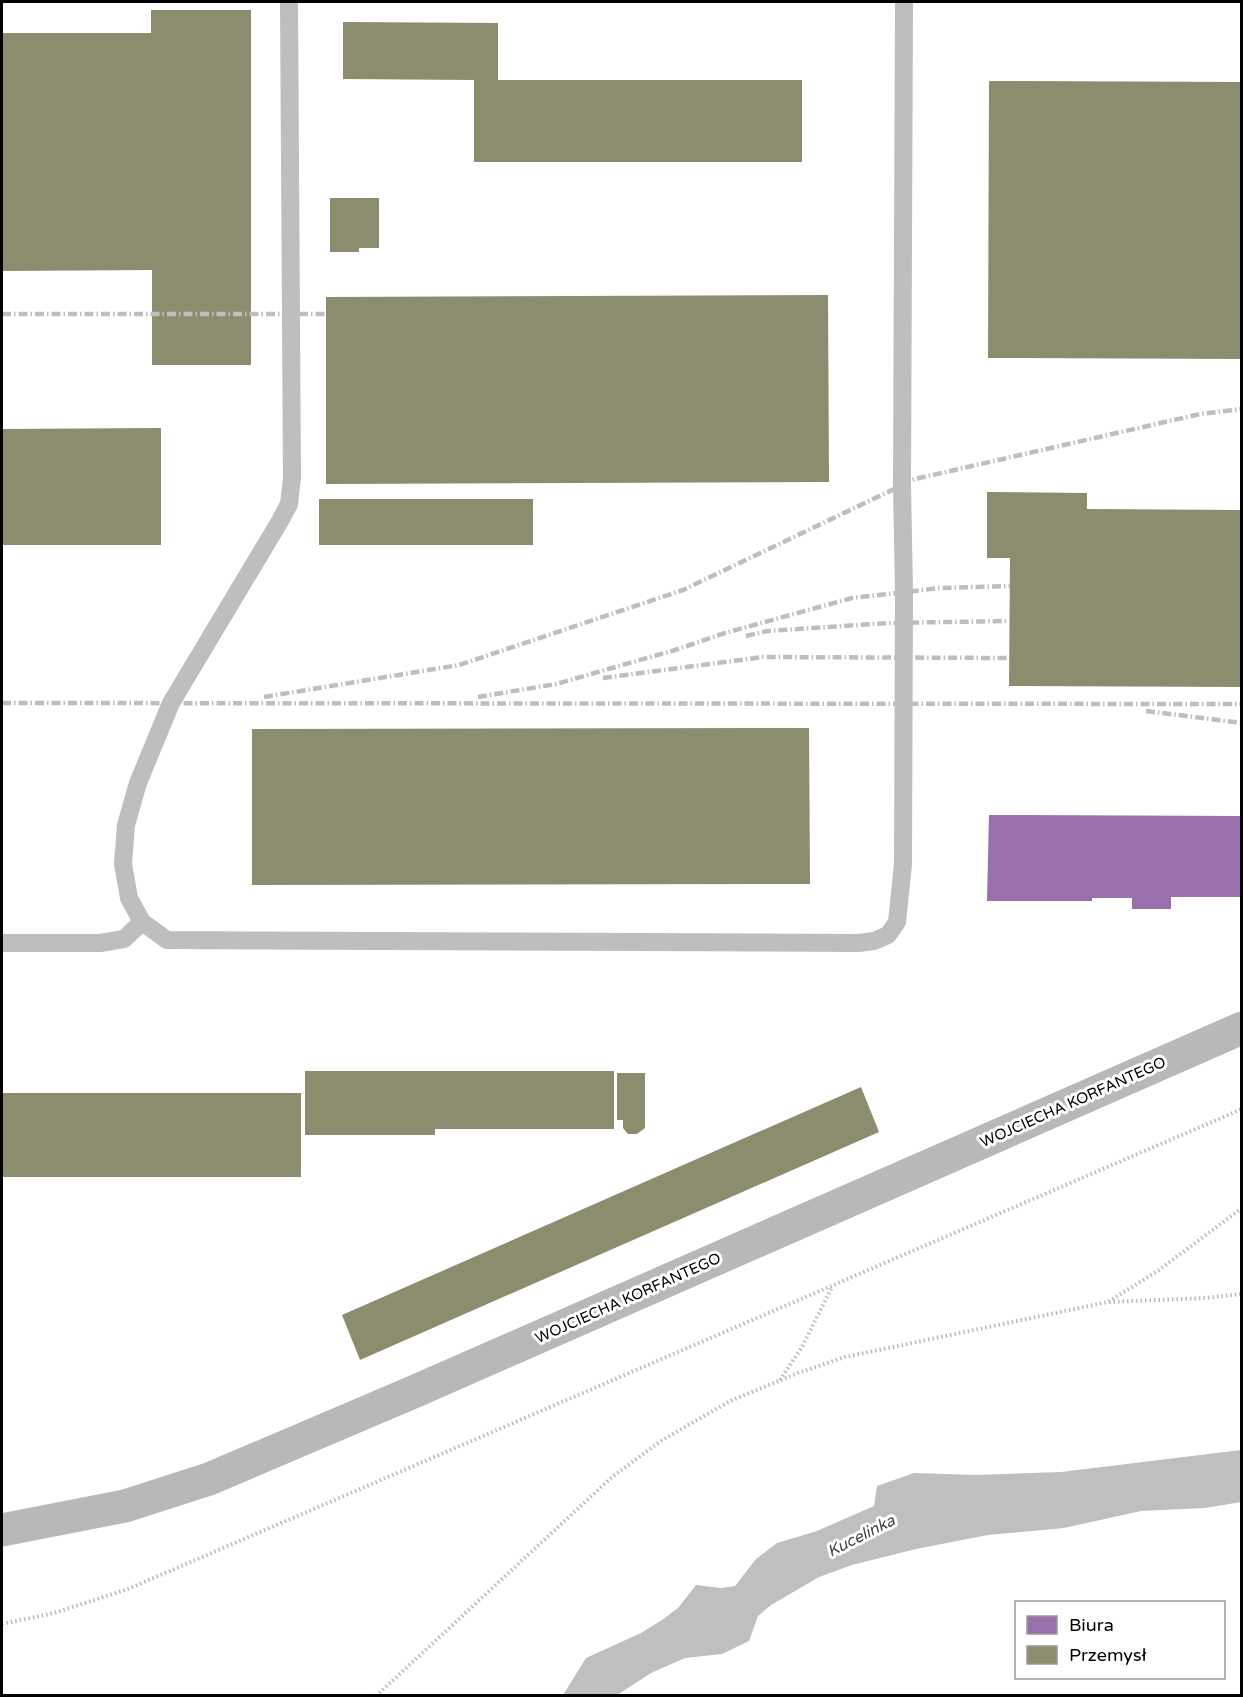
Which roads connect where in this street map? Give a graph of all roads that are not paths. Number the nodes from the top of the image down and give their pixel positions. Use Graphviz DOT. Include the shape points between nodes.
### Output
graph roads {
  1 [pos="288,2"];
  2 [pos="904,2"];
  3 [pos="142,922"];
  4 [pos="2,943"];
  5 [pos="1242,1028"];
  6 [pos="2,1530"];
  1 -- 3 [label="lane" via="292,478 289,504 171,703 138,783 126,825 123,864 129,898"];
  2 -- 3 [label="lane" via="903,864 897,922 888,935 858,943 167,940"];
  3 -- 4 [label="lane" via="124,939 100,943"];
  5 -- 6 [label="street, WOJCIECHA KORFANTEGO" via="209,1479 125,1506"];
}
